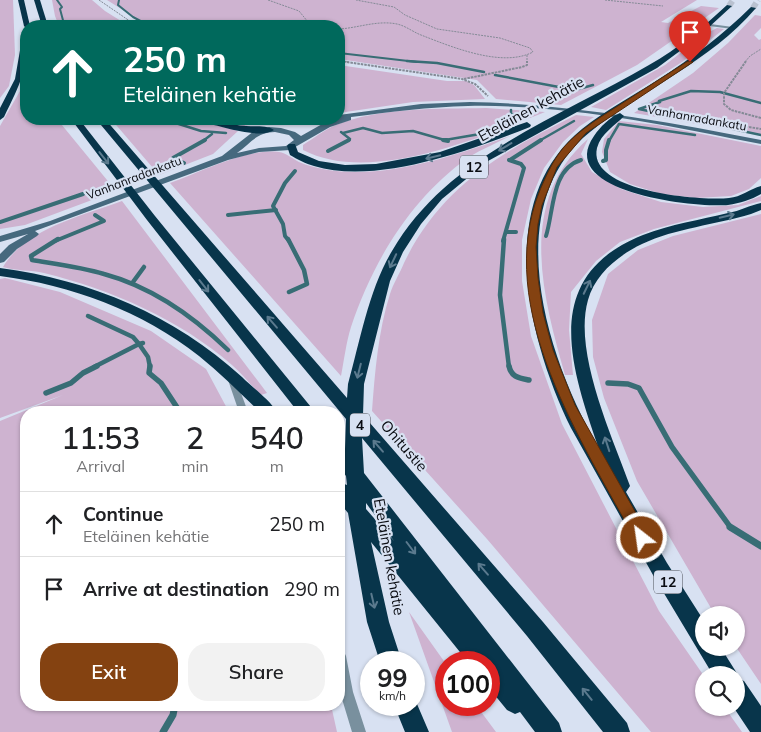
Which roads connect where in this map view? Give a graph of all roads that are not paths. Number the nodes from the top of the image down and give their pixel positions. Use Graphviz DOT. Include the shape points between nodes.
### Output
graph roads {
  1 [pos="21,0"];
  2 [pos="36,0"];
  3 [pos="729,6"];
  4 [pos="753,8"];
  5 [pos="26,20"];
  6 [pos="43,20"];
  7 [pos="710,24"];
  8 [pos="733,28"];
  9 [pos="20,72"];
  10 [pos="640,74"];
  11 [pos="663,80"];
  12 [pos="360,114"];
  13 [pos="345,116"];
  14 [pos="0,117"];
  15 [pos="345,119"];
  16 [pos="80,125"];
  17 [pos="105,125"];
  18 [pos="228,125"];
  19 [pos="309,125"];
  20 [pos="327,125"];
  21 [pos="269,130"];
  22 [pos="283,130"];
  23 [pos="761,142"];
  24 [pos="296,143"];
  25 [pos="225,158"];
  26 [pos="761,189"];
  27 [pos="761,206"];
  28 [pos="53,223"];
  29 [pos="0,240"];
  30 [pos="0,260"];
  31 [pos="0,272"];
  32 [pos="230,375"];
  33 [pos="242,406"];
  34 [pos="263,406"];
  35 [pos="303,406"];
  36 [pos="344,406"];
  37 [pos="345,407"];
  38 [pos="345,462"];
  39 [pos="345,497"];
  40 [pos="634,523"];
  41 [pos="695,625"];
  42 [pos="387,651"];
  43 [pos="473,651"];
  44 [pos="500,683"];
  45 [pos="345,687"];
  46 [pos="745,703"];
  47 [pos="410,716"];
  48 [pos="761,727"];
  49 [pos="359,732"];
  50 [pos="417,732"];
  51 [pos="540,732"];
  52 [pos="550,732"];
  53 [pos="618,732"];
  1 -- 5 [label="highway"];
  2 -- 6 [label="highway"];
  3 -- 7 [label="highway, Eteläinen kehätie / 12"];
  4 -- 8 [label="highway, 12"];
  7 -- 8 [label="lane"];
  7 -- 10 [label="highway, Eteläinen kehätie / 12" via="678,51"];
  8 -- 11 [label="highway, 12"];
  9 -- 14 [label="highway"];
  10 -- 24 [label="highway, one-way" via="494,138 418,160 368,167 336,166 300,157 293,152"];
  10 -- 42 [label="highway, Eteläinen kehätie / 12, one-way" via="485,159 438,197 416,222 384,281 356,384 354,456 358,524 365,566"];
  11 -- 26 [label="highway" via="606,127 596,140 592,153 596,168 616,183 677,200 730,201"];
  11 -- 40 [label="highway, 12" via="583,131 566,150 554,167 544,191 534,224 532,247 533,278 545,341 569,405"];
  12 -- 13 [label="street, Vanhanradankatu"];
  12 -- 15 [label="street, Vanhanradankatu"];
  12 -- 23 [label="street, Vanhanradankatu" via="431,106 493,105 655,122"];
  16 -- 35 [label="highway, one-way"];
  36 -- 17 [label="highway, Ohitustie / 4, one-way"];
  18 -- 21 [label="highway"];
  19 -- 22 [label="street, Vanhanradankatu"];
  20 -- 24 [label="street, Vanhanradankatu"];
  21 -- 22 [label="street, Vanhanradankatu"];
  21 -- 25 [label="street, Vanhanradankatu" via="253,135"];
  22 -- 24 [label="street" via="298,136"];
  24 -- 25 [label="street, Vanhanradankatu"];
  25 -- 28 [label="street, Vanhanradankatu"];
  40 -- 27 [label="highway, one-way" via="583,366 577,328 581,300 598,270 629,245 668,230"];
  28 -- 29 [label="street, Vanhanradankatu"];
  28 -- 30 [label="street, Vanhanradankatu" via="13,247"];
  31 -- 32 [label="highway" via="37,277 138,312 179,334"];
  32 -- 33 [label="lane"];
  32 -- 34 [label="highway"];
  53 -- 37 [label="highway, Ohitustie / 4, one-way"];
  38 -- 52 [label="highway, 4, one-way"];
  39 -- 43 [label="highway"];
  40 -- 41 [label="highway, 12"];
  44 -- 51 [label="highway"];
  45 -- 49 [label="lane"];
  46 -- 48 [label="highway"];
  47 -- 50 [label="highway"];
}
